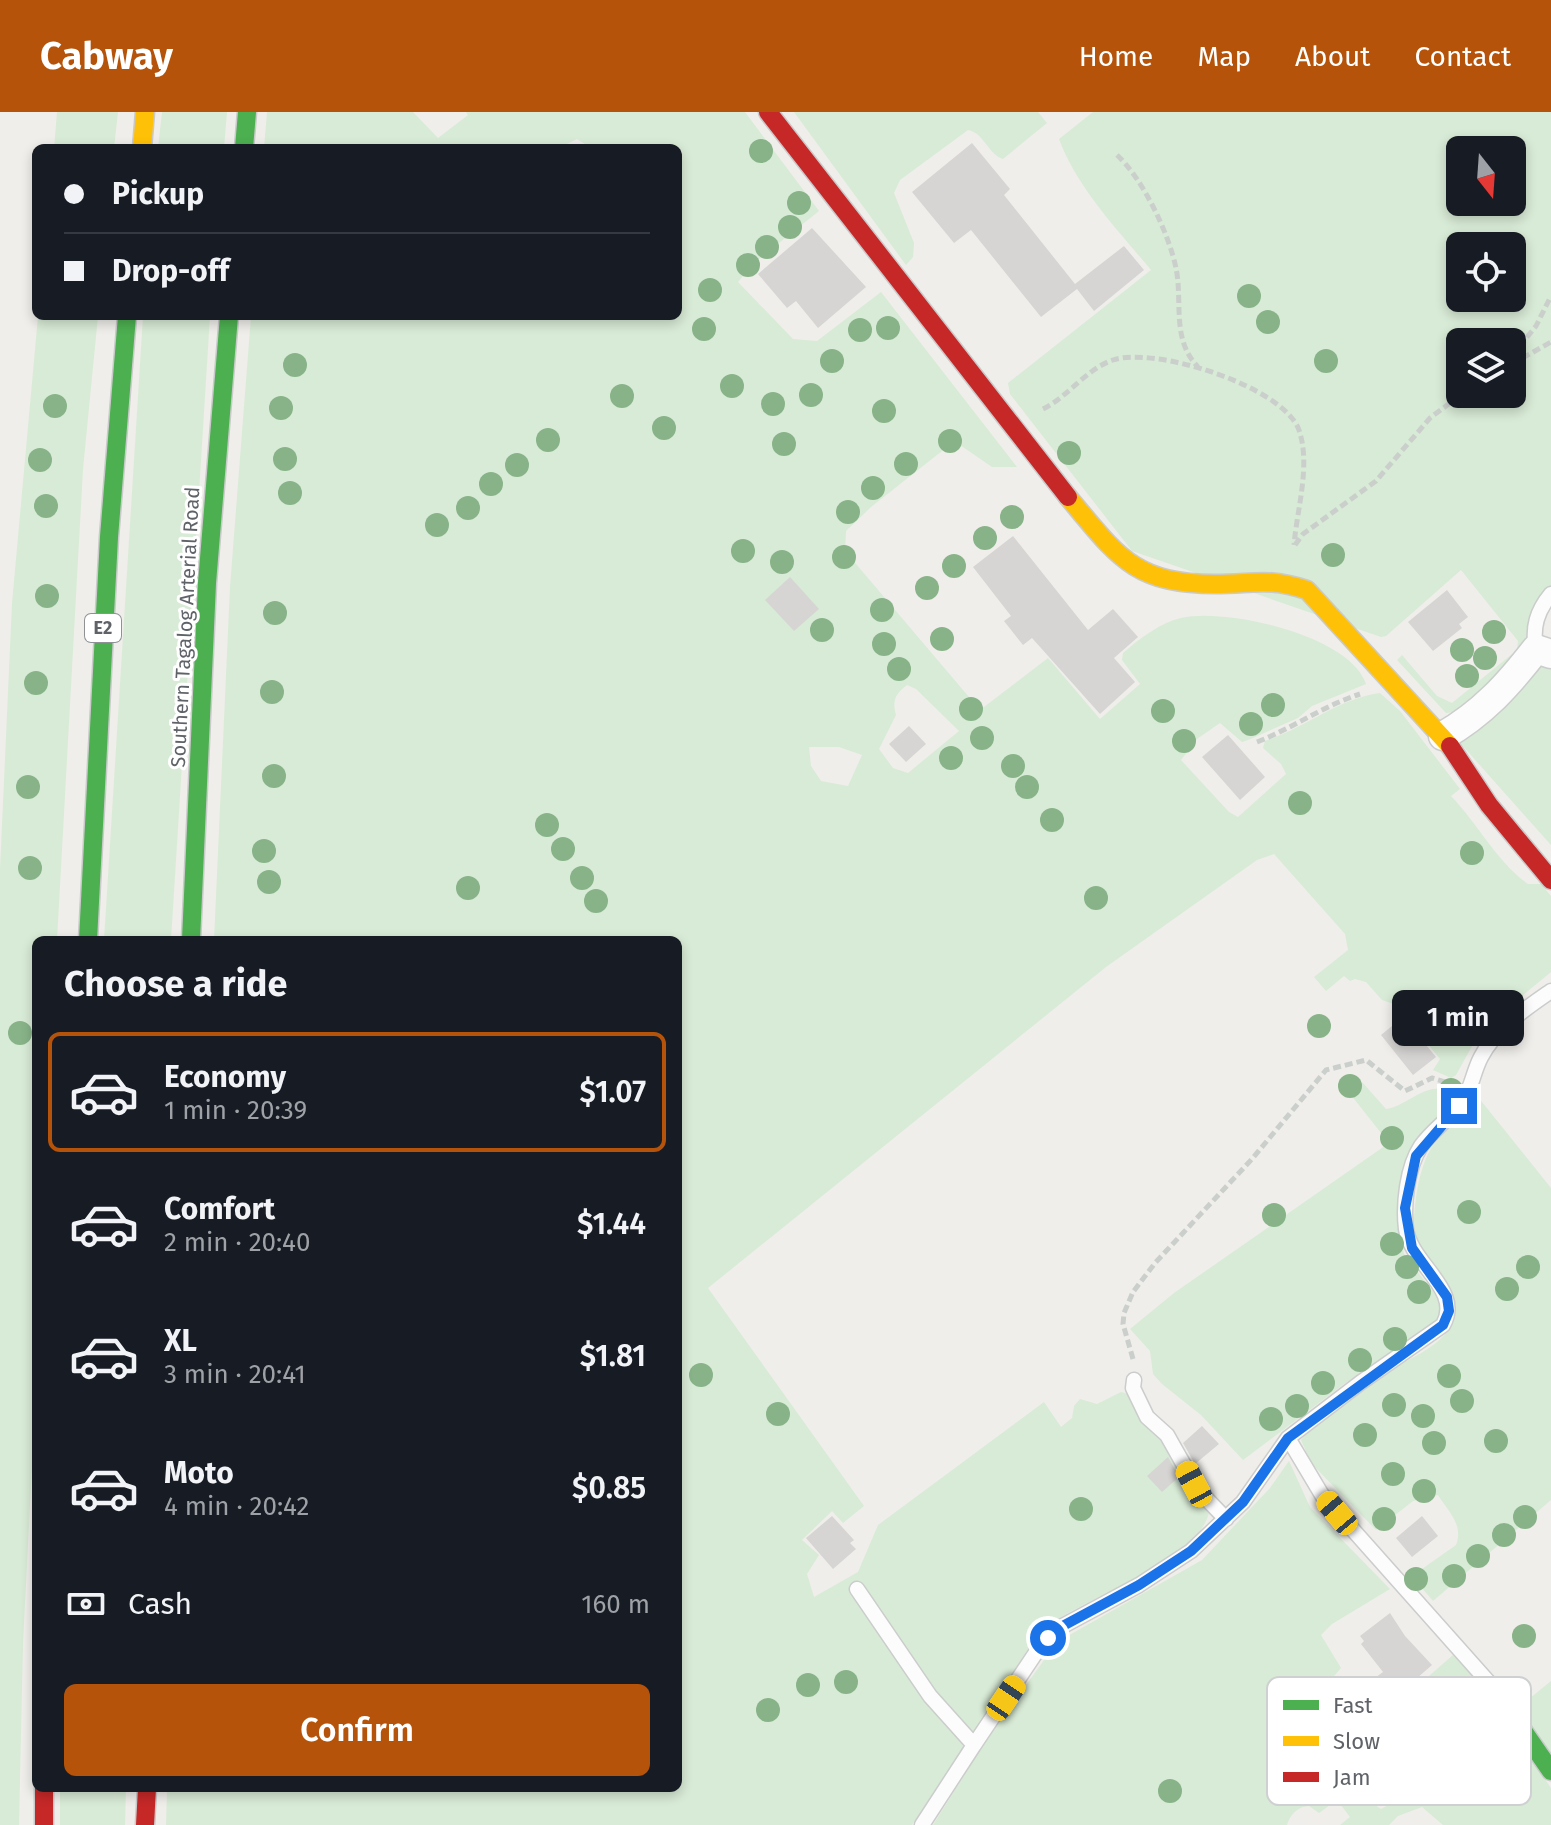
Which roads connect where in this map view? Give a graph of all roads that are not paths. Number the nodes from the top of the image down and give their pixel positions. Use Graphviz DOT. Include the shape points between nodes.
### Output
graph roads {
  1 [pos="145,112"];
  2 [pos="247,112"];
  3 [pos="768,112"];
  4 [pos="142,144"];
  5 [pos="244,144"];
  6 [pos="127,320"];
  7 [pos="229,320"];
  8 [pos="1551,594"];
  9 [pos="1544,651"];
  10 [pos="1443,736"];
  11 [pos="1551,880"];
  12 [pos="88,936"];
  13 [pos="191,936"];
  14 [pos="1551,991"];
  15 [pos="1134,1380"];
  16 [pos="1288,1438"];
  17 [pos="1226,1519"];
  18 [pos="857,1589"];
  19 [pos="1484,1677"];
  20 [pos="1531,1742"];
  21 [pos="974,1745"];
  22 [pos="1551,1771"];
  23 [pos="44,1792"];
  24 [pos="147,1792"];
  25 [pos="44,1825"];
  26 [pos="145,1825"];
  27 [pos="922,1825"];
  1 -- 4 [label="main road"];
  2 -- 5 [label="main road"];
  3 -- 10 [label="main road" via="1114,551 1156,579 1276,580 1307,590"];
  6 -- 12 [label="main road, E2" via="108,553"];
  7 -- 13 [label="main road, Southern Tagalog Arterial Road" via="207,583"];
  8 -- 9 [label="lane" via="1539,609 1533,634"];
  9 -- 10 [label="street" via="1478,715"];
  10 -- 11 [label="main road" via="1489,805"];
  14 -- 16 [label="lane" via="1492,1039 1459,1106 1416,1156 1405,1208 1412,1248 1447,1297 1447,1318 1436,1332"];
  15 -- 17 [label="lane" via="1147,1417 1167,1435 1198,1490"];
  16 -- 17 [label="lane"];
  16 -- 19 [label="lane" via="1329,1504"];
  17 -- 21 [label="lane" via="1171,1566 1059,1628 1037,1651"];
  18 -- 21 [label="lane" via="930,1696"];
  20 -- 22 [label="main road"];
  21 -- 27 [label="lane"];
  23 -- 25 [label="main road"];
  24 -- 26 [label="main road"];
}
